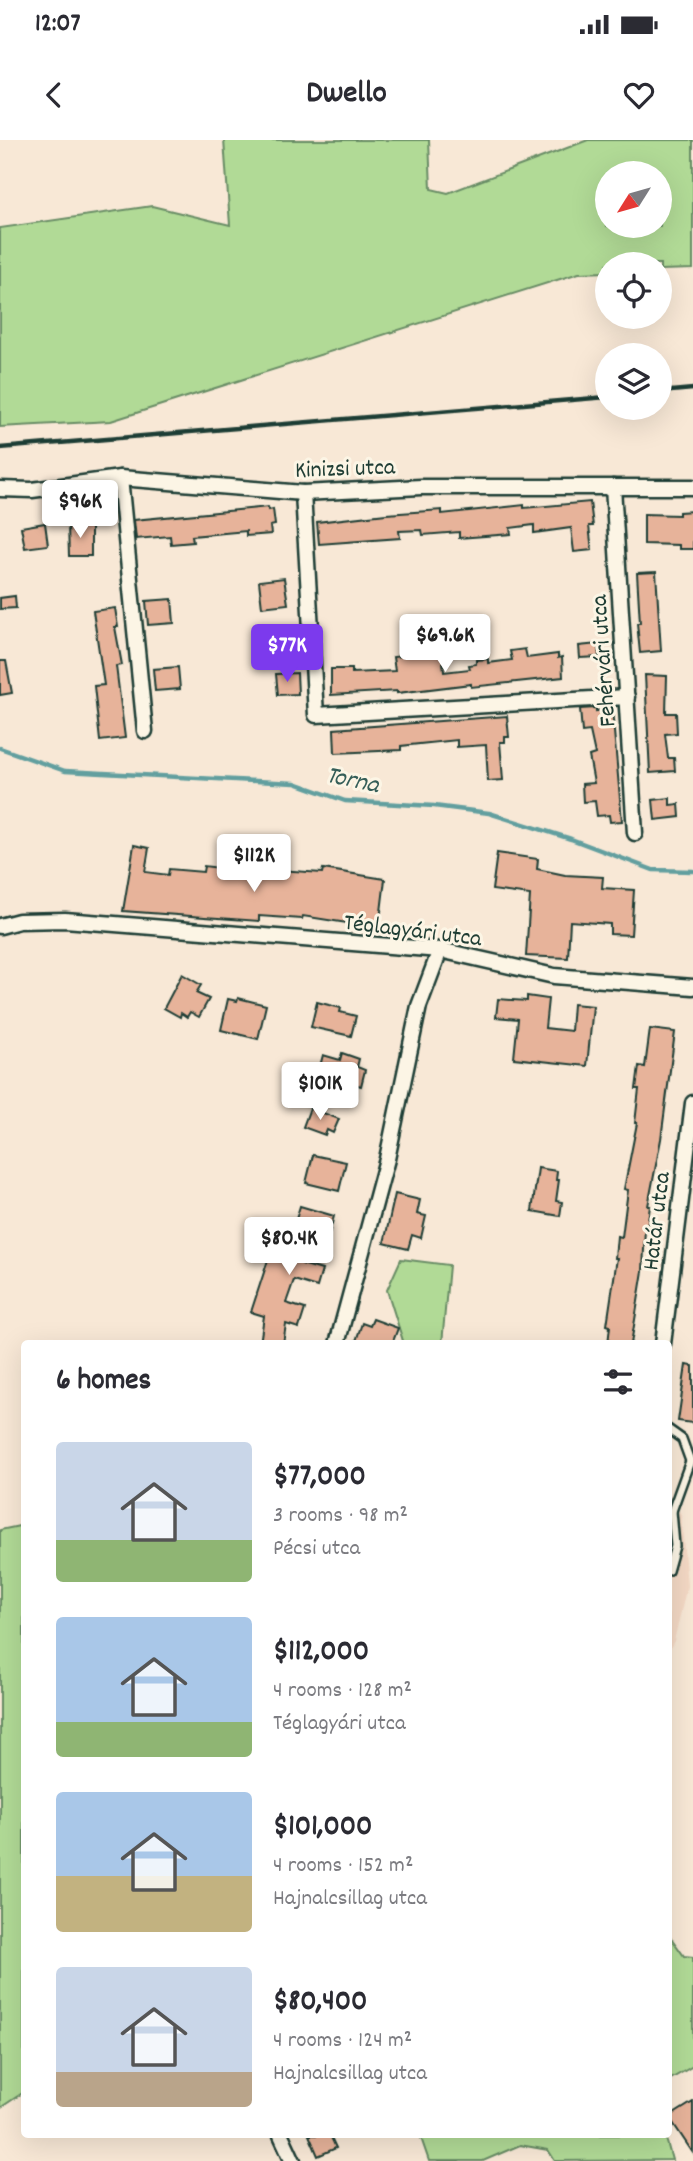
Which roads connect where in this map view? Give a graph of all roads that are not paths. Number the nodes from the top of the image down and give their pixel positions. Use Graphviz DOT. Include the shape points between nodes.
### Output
graph roads {
  1 [pos="120,478"];
  2 [pos="613,487"];
  3 [pos="693,487"];
  4 [pos="0,489"];
  5 [pos="303,493"];
  6 [pos="627,697"];
  7 [pos="145,731"];
  8 [pos="635,833"];
  9 [pos="0,926"];
  10 [pos="440,950"];
  11 [pos="693,987"];
  12 [pos="693,1103"];
  13 [pos="338,1340"];
  14 [pos="663,1340"];
  15 [pos="672,1432"];
  16 [pos="672,1507"];
  17 [pos="672,1526"];
  18 [pos="672,1556"];
  19 [pos="282,2138"];
  20 [pos="293,2161"];
  1 -- 4 [label="street, Kinizsi utca" via="32,490"];
  1 -- 5 [label="street, Kinizsi utca"];
  1 -- 7 [label="street"];
  2 -- 3 [label="street, Kinizsi utca"];
  2 -- 5 [label="street, Kinizsi utca" via="421,487"];
  2 -- 6 [label="street, Fehérvári utca"];
  5 -- 6 [label="street" via="316,715"];
  6 -- 8 [label="street, Fehérvári utca"];
  9 -- 10 [label="street, Téglagyári utca" via="65,920"];
  10 -- 11 [label="street, Téglagyári utca" via="555,976"];
  10 -- 13 [label="street" via="419,1006 387,1159"];
  12 -- 14 [label="street, Határ utca"];
  15 -- 16 [label="lane" via="682,1438 691,1461"];
  17 -- 18 [label="lane"];
  19 -- 20 [label="street"];
}
